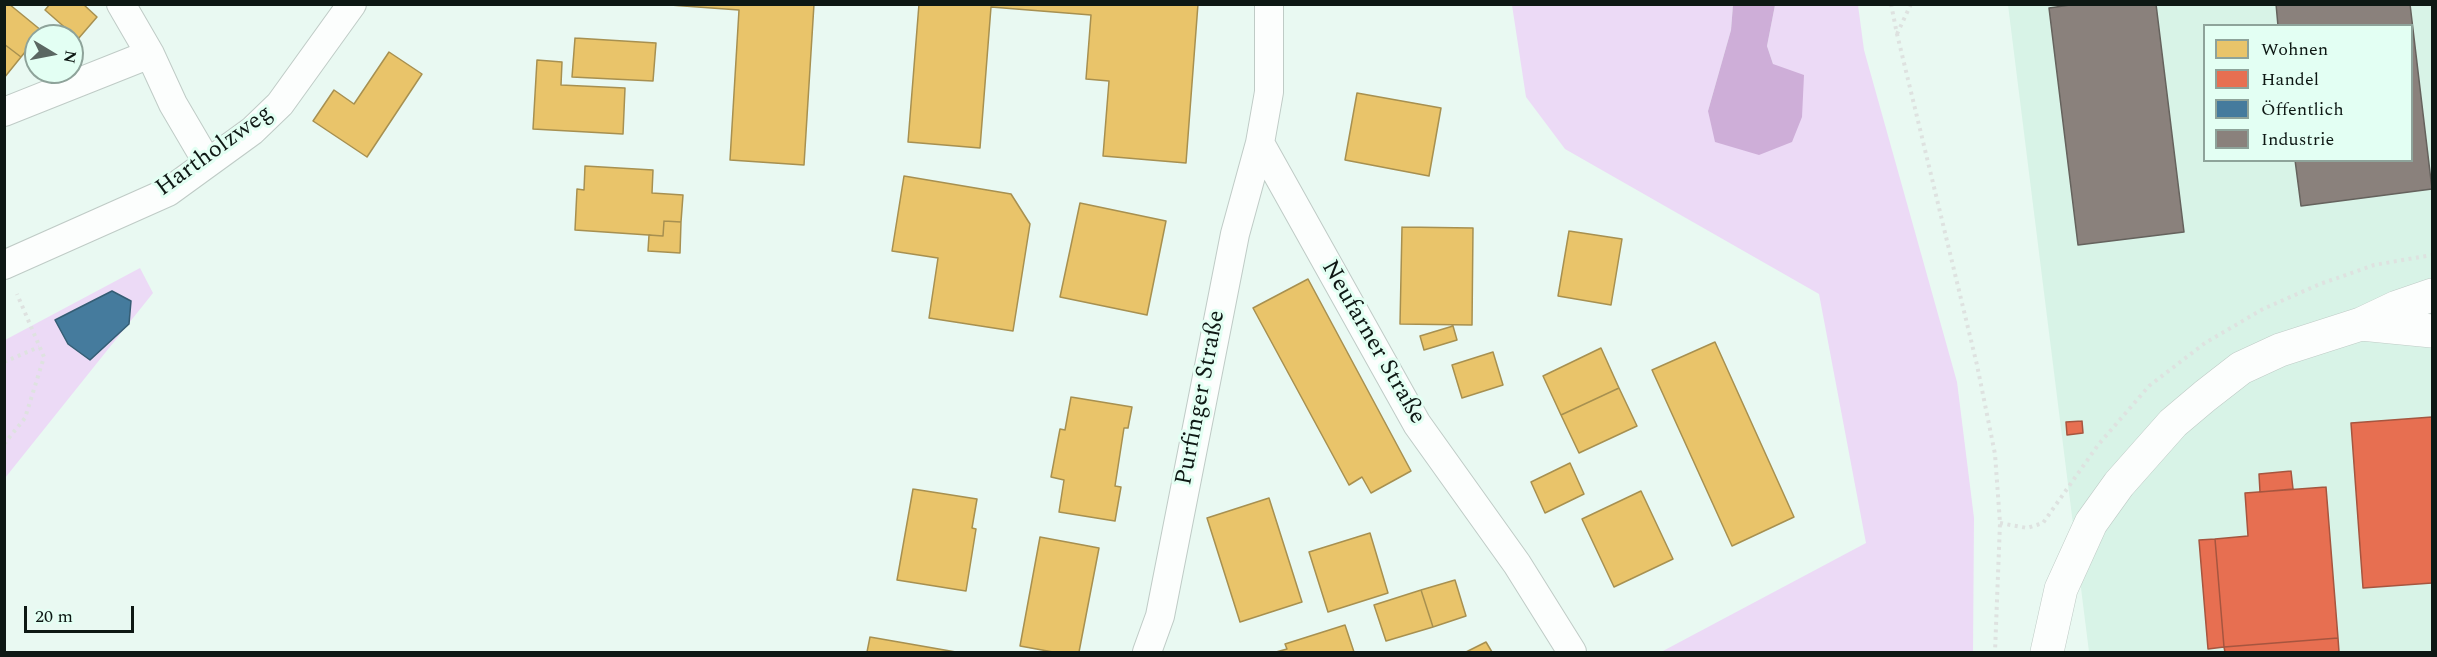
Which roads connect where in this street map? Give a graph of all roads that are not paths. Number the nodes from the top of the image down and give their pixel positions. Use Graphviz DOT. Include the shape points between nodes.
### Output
graph roads {
  1 [pos="121,4"];
  2 [pos="352,4"];
  3 [pos="1269,4"];
  4 [pos="150,54"];
  5 [pos="4,112"];
  6 [pos="1260,143"];
  7 [pos="207,162"];
  8 [pos="9,276"];
  9 [pos="2433,295"];
  10 [pos="2361,324"];
  11 [pos="2433,331"];
  12 [pos="1147,652"];
  13 [pos="1572,652"];
  14 [pos="2047,652"];
  1 -- 4 [label="street"];
  2 -- 7 [label="street, Hartholzweg" via="280,104 252,131"];
  3 -- 6 [label="street" via="1269,92"];
  4 -- 5 [label="street"];
  4 -- 7 [label="street"];
  6 -- 12 [label="street, Purfinger Straße" via="1234,234 1160,616"];
  6 -- 13 [label="street, Neufarner Straße" via="1417,424 1517,564"];
  7 -- 8 [label="street, Hartholzweg" via="168,192"];
  9 -- 10 [label="street"];
  10 -- 11 [label="street"];
  10 -- 14 [label="street" via="2280,350 2241,368 2154,443 2091,523 2061,589"];
}
